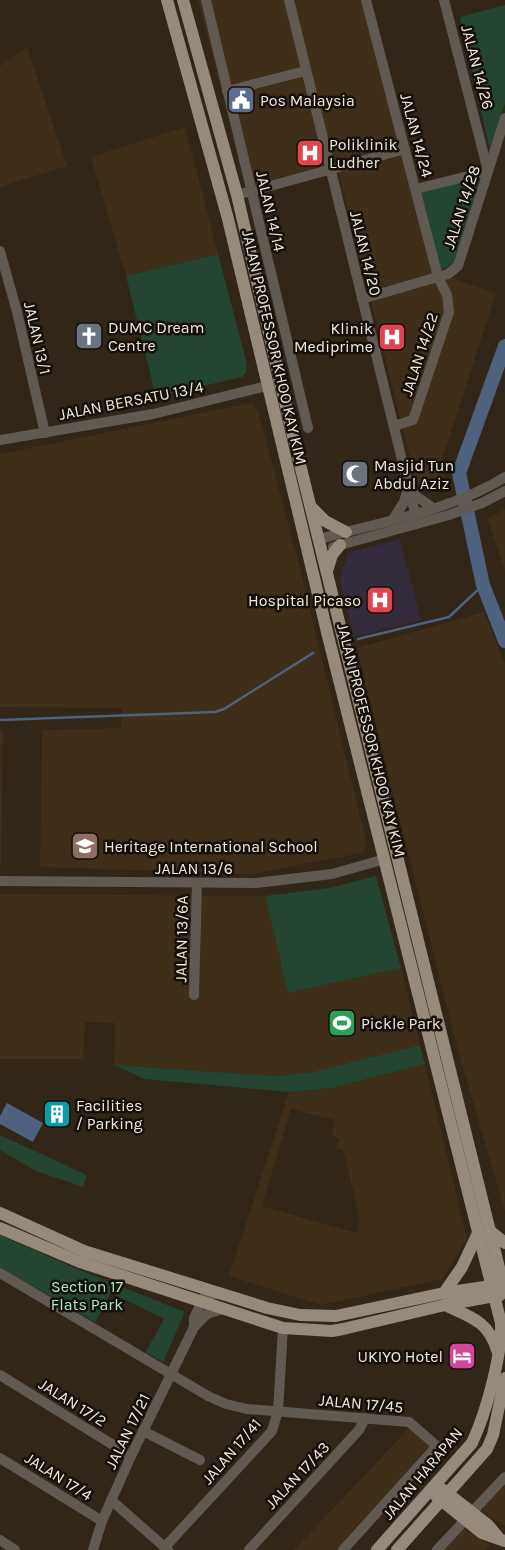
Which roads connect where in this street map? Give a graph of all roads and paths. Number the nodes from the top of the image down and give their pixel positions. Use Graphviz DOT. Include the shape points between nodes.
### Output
graph roads {
  1 [pos="167,0"];
  2 [pos="184,0"];
  3 [pos="206,0"];
  4 [pos="289,0"];
  5 [pos="366,0"];
  6 [pos="444,0"];
  7 [pos="305,71"];
  8 [pos="227,91"];
  9 [pos="505,118"];
  10 [pos="406,149"];
  11 [pos="330,170"];
  12 [pos="488,170"];
  13 [pos="416,189"];
  14 [pos="251,191"];
  15 [pos="237,196"];
  16 [pos="0,251"];
  17 [pos="438,277"];
  18 [pos="362,299"];
  19 [pos="281,382"];
  20 [pos="268,386"];
  21 [pos="394,426"];
  22 [pos="308,428"];
  23 [pos="45,433"];
  24 [pos="0,440"];
  25 [pos="505,477"];
  26 [pos="409,487"];
  27 [pos="505,491"];
  28 [pos="481,498"];
  29 [pos="296,506"];
  30 [pos="312,508"];
  31 [pos="415,512"];
  32 [pos="433,513"];
  33 [pos="394,518"];
  34 [pos="404,527"];
  35 [pos="346,532"];
  36 [pos="319,545"];
  37 [pos="340,545"];
  38 [pos="327,571"];
  39 [pos="315,582"];
  40 [pos="385,860"];
  41 [pos="0,881"];
  42 [pos="197,883"];
  43 [pos="194,995"];
  44 [pos="0,1212"];
  45 [pos="0,1228"];
  46 [pos="484,1232"];
  47 [pos="505,1243"];
  48 [pos="0,1273"];
  49 [pos="501,1289"];
  50 [pos="224,1295"];
  51 [pos="445,1299"];
  52 [pos="201,1301"];
  53 [pos="222,1309"];
  54 [pos="194,1327"];
  55 [pos="283,1328"];
  56 [pos="498,1354"];
  57 [pos="0,1375"];
  58 [pos="172,1375"];
  59 [pos="505,1378"];
  60 [pos="278,1411"];
  61 [pos="365,1418"];
  62 [pos="143,1431"];
  63 [pos="131,1456"];
  64 [pos="0,1458"];
  65 [pos="200,1460"];
  66 [pos="505,1477"];
  67 [pos="433,1488"];
  68 [pos="444,1497"];
  69 [pos="111,1500"];
  70 [pos="468,1517"];
  71 [pos="102,1521"];
  72 [pos="502,1539"];
  73 [pos="0,1540"];
  74 [pos="166,1549"];
  75 [pos="16,1550"];
  76 [pos="93,1550"];
  77 [pos="249,1550"];
  78 [pos="343,1550"];
  79 [pos="377,1550"];
  80 [pos="396,1550"];
  81 [pos="437,1550"];
  1 -- 20 [label="main road, JALAN PROFESSOR KHOO KAY KIM" via="226,212"];
  2 -- 15 [label="main road, JALAN PROFESSOR KHOO KAY KIM"];
  3 -- 8 [label="street, JALAN 14/14"];
  4 -- 7 [label="street, JALAN 14/20"];
  5 -- 10 [label="street, JALAN 14/24"];
  6 -- 12 [label="street, JALAN 14/26"];
  7 -- 8 [label="street"];
  7 -- 11 [label="street, JALAN 14/20"];
  8 -- 14 [label="street, JALAN 14/14"];
  9 -- 12 [label="street, JALAN 14/28"];
  10 -- 11 [label="street"];
  10 -- 13 [label="street, JALAN 14/24"];
  11 -- 14 [label="street"];
  11 -- 18 [label="street, JALAN 14/20"];
  12 -- 13 [label="street"];
  12 -- 17 [label="street, JALAN 14/28" via="458,266"];
  13 -- 17 [label="street, JALAN 14/24"];
  14 -- 15 [label="street"];
  14 -- 22 [label="street, JALAN 14/14"];
  15 -- 19 [label="main road, JALAN PROFESSOR KHOO KAY KIM"];
  16 -- 23 [label="street, JALAN 13/1"];
  17 -- 18 [label="street, JALAN 14/28"];
  17 -- 21 [label="street, JALAN 14/22" via="447,294 449,312 445,328 413,420"];
  18 -- 21 [label="street, JALAN 14/20"];
  19 -- 20 [label="street, JALAN BERSATU 13/4"];
  19 -- 30 [label="main road, JALAN PROFESSOR KHOO KAY KIM"];
  20 -- 23 [label="street, JALAN BERSATU 13/4" via="153,414"];
  20 -- 29 [label="main road, JALAN PROFESSOR KHOO KAY KIM"];
  21 -- 26 [label="street, JALAN 14/20"];
  23 -- 24 [label="street, JALAN BERSATU 13/4"];
  25 -- 28 [label="street"];
  26 -- 31 [label="street, JALAN 14/20"];
  26 -- 32 [label="street"];
  26 -- 33 [label="street"];
  27 -- 28 [label="street"];
  28 -- 32 [label="street" via="448,503"];
  28 -- 32 [label="street" via="449,514"];
  29 -- 36 [label="main road" via="308,536"];
  29 -- 39 [label="main road, JALAN PROFESSOR KHOO KAY KIM"];
  30 -- 35 [label="main road" via="325,521"];
  30 -- 36 [label="main road, JALAN PROFESSOR KHOO KAY KIM"];
  31 -- 32 [label="street" via="421,516"];
  31 -- 33 [label="street"];
  31 -- 34 [label="street"];
  32 -- 34 [label="street"];
  33 -- 35 [label="street"];
  34 -- 37 [label="street"];
  35 -- 36 [label="street"];
  36 -- 37 [label="street"];
  36 -- 38 [label="main road, JALAN PROFESSOR KHOO KAY KIM"];
  36 -- 39 [label="main road"];
  37 -- 38 [label="main road" via="332,555"];
  38 -- 46 [label="main road, JALAN PROFESSOR KHOO KAY KIM"];
  39 -- 40 [label="main road, JALAN PROFESSOR KHOO KAY KIM"];
  40 -- 42 [label="street, JALAN 13/6" via="332,874 291,880"];
  40 -- 46 [label="main road, JALAN PROFESSOR KHOO KAY KIM"];
  41 -- 42 [label="street, JALAN 13/6"];
  42 -- 43 [label="street, JALAN 13/6A"];
  44 -- 50 [label="main road" via="84,1251"];
  45 -- 52 [label="main road" via="80,1262"];
  46 -- 47 [label="main road"];
  46 -- 49 [label="main road, JALAN PROFESSOR KHOO KAY KIM"];
  46 -- 51 [label="main road"];
  48 -- 58 [label="street, JALAN 17/45"];
  49 -- 51 [label="main road"];
  49 -- 56 [label="main road, JALAN HARAPAN"];
  50 -- 51 [label="main road" via="283,1312 336,1316"];
  50 -- 52 [label="street" via="204,1295"];
  51 -- 55 [label="main road" via="332,1331"];
  51 -- 56 [label="main road" via="492,1333"];
  52 -- 53 [label="main road"];
  52 -- 54 [label="street, JALAN 17/21"];
  53 -- 54 [label="street, JALAN 17/21" via="207,1314"];
  53 -- 55 [label="main road"];
  54 -- 58 [label="street, JALAN 17/21"];
  55 -- 60 [label="street, JALAN 17/41"];
  56 -- 67 [label="main road, JALAN HARAPAN" via="478,1431 472,1443"];
  57 -- 63 [label="street, JALAN 17/2"];
  58 -- 60 [label="street, JALAN 17/45" via="226,1404"];
  58 -- 62 [label="street, JALAN 17/21"];
  59 -- 68 [label="main road, JALAN HARAPAN" via="488,1448"];
  60 -- 61 [label="street, JALAN 17/45"];
  60 -- 74 [label="street, JALAN 17/41" via="268,1436"];
  61 -- 77 [label="street, JALAN 17/43" via="359,1430"];
  61 -- 78 [label="street, JALAN 17/45" via="409,1422 437,1446"];
  62 -- 63 [label="street, JALAN 17/21"];
  62 -- 65 [label="street"];
  63 -- 69 [label="street, JALAN 17/21"];
  64 -- 71 [label="street, JALAN 17/4"];
  66 -- 70 [label="street"];
  67 -- 68 [label="main road"];
  67 -- 79 [label="main road, JALAN HARAPAN"];
  68 -- 70 [label="main road"];
  68 -- 80 [label="main road, JALAN HARAPAN"];
  69 -- 71 [label="street, JALAN 17/21"];
  69 -- 74 [label="street"];
  70 -- 72 [label="main road" via="488,1525"];
  70 -- 81 [label="street"];
  71 -- 76 [label="street, JALAN 17/21"];
  73 -- 75 [label="street"];
}
